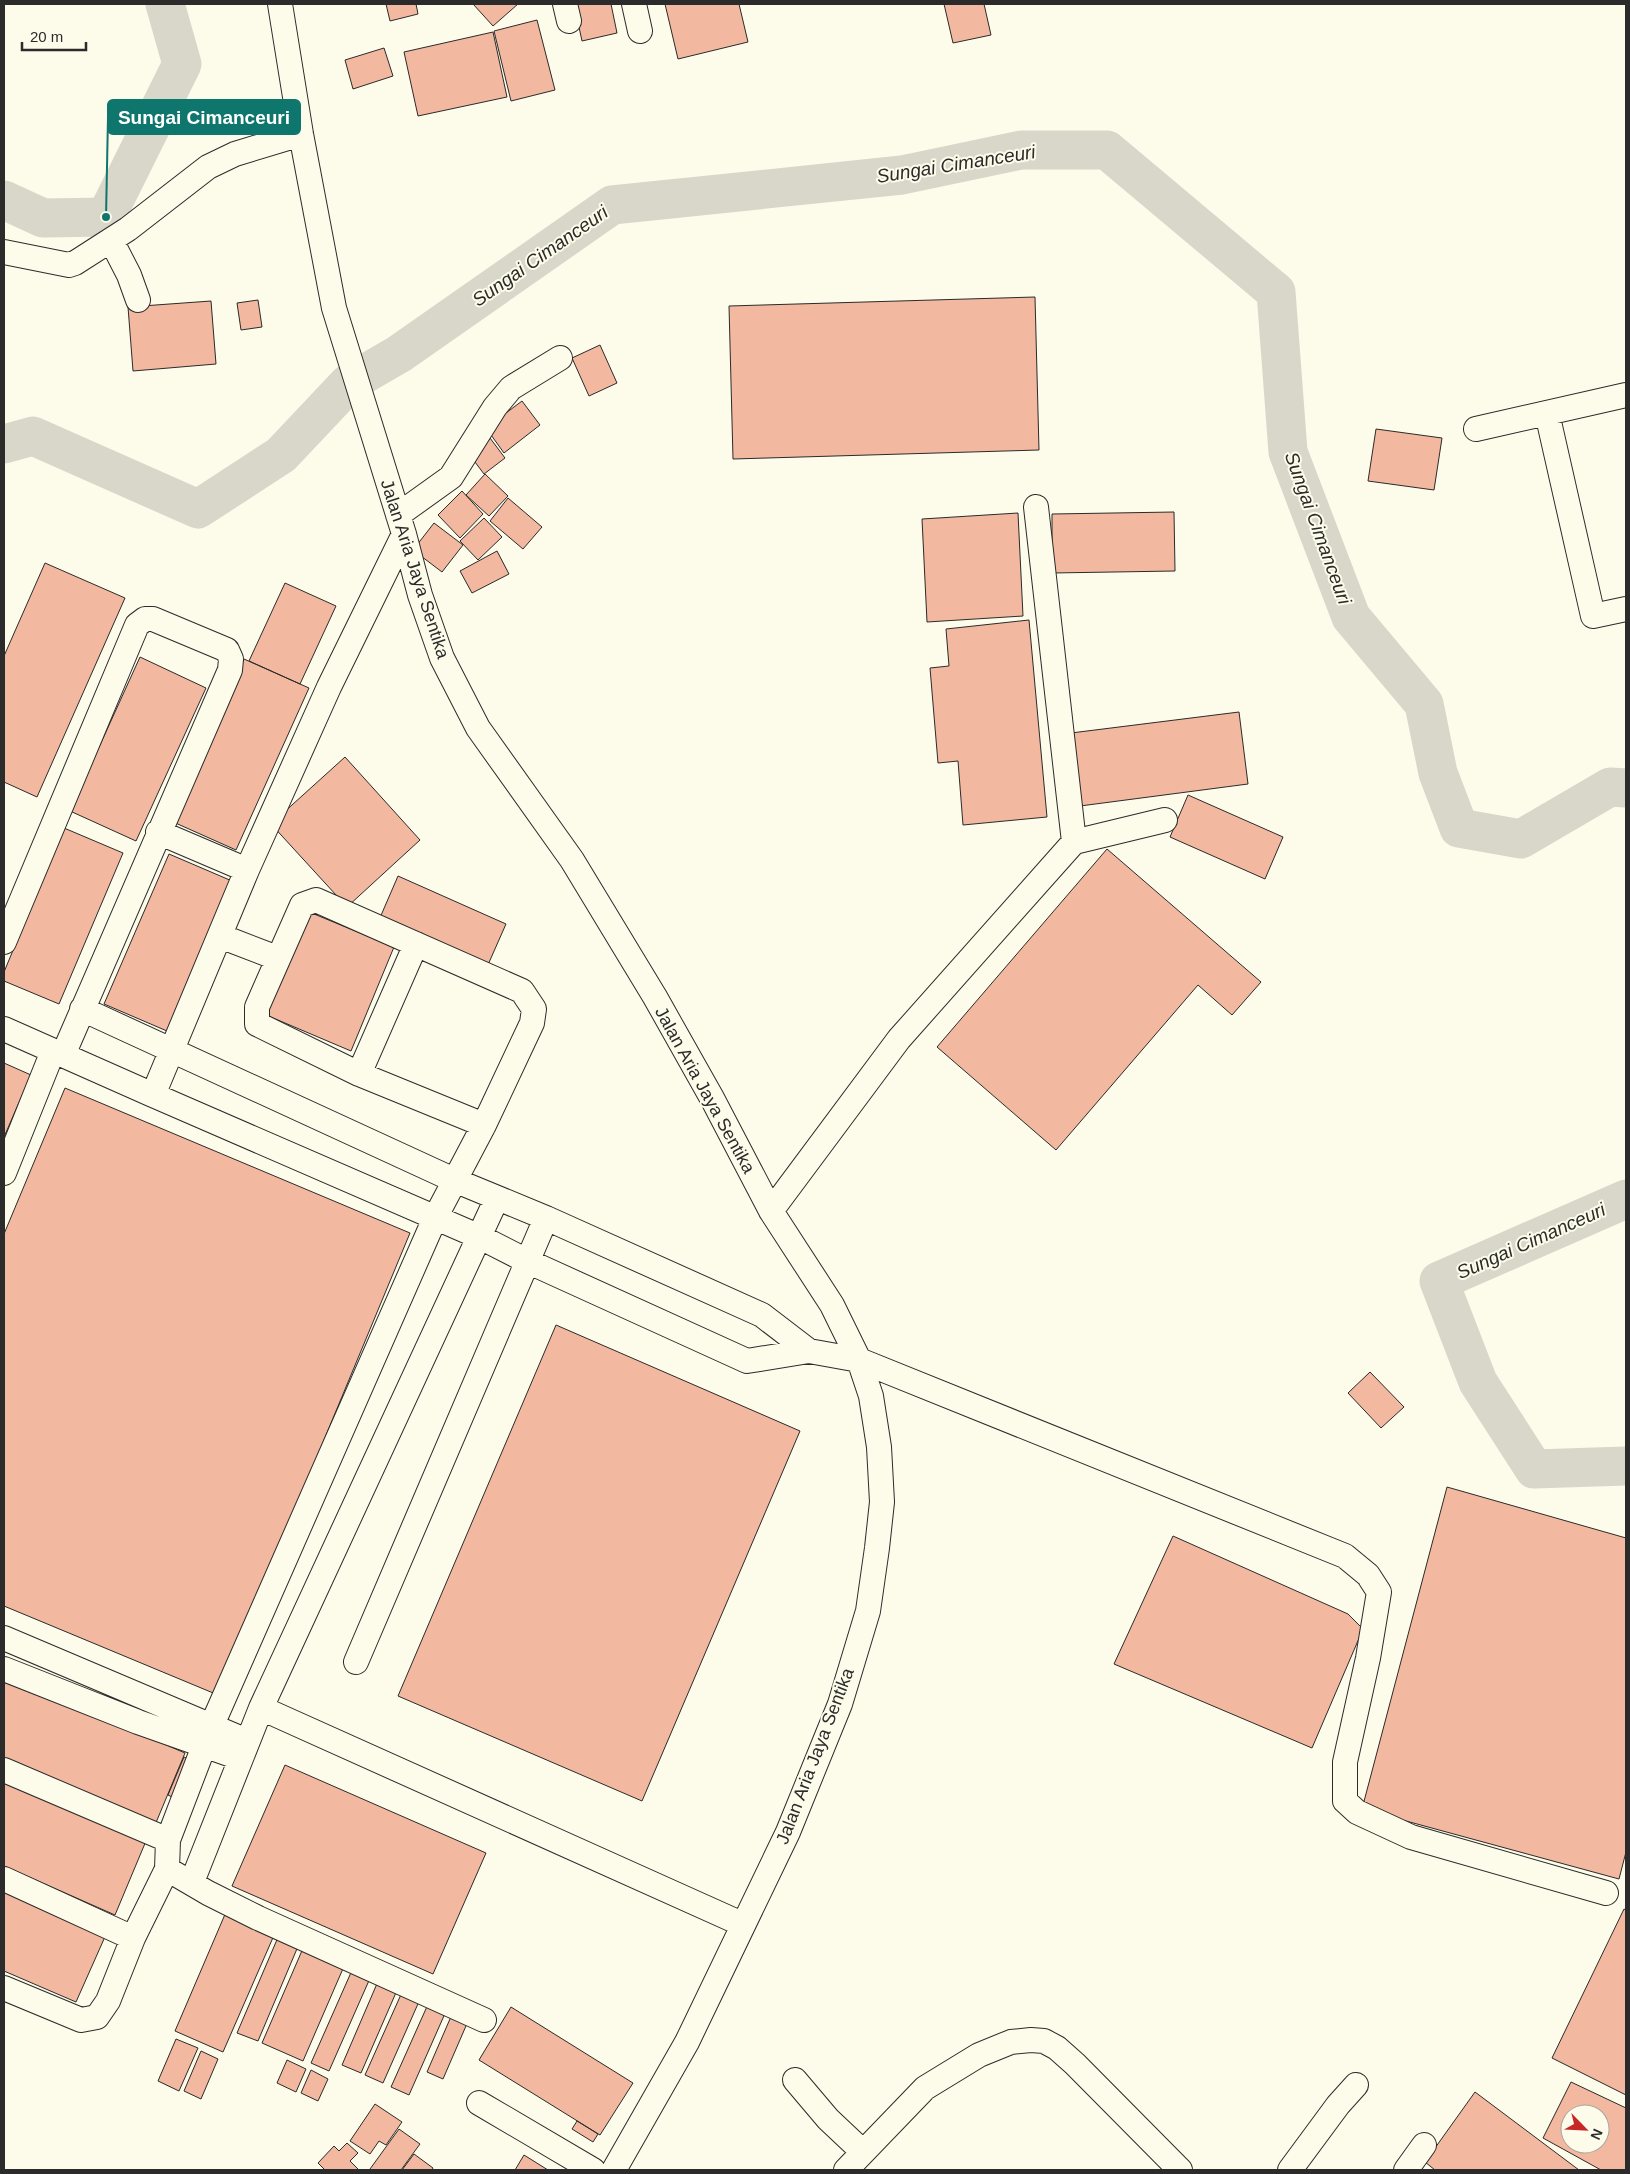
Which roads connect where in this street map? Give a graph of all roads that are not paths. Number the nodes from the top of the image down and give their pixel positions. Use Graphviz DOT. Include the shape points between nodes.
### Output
graph roads {
  1 [pos="280,4"];
  2 [pos="634,4"];
  3 [pos="640,31"];
  4 [pos="301,134"];
  5 [pos="110,240"];
  6 [pos="4,252"];
  7 [pos="138,300"];
  8 [pos="560,358"];
  9 [pos="1626,395"];
  10 [pos="1547,413"];
  11 [pos="1476,429"];
  12 [pos="1036,507"];
  13 [pos="401,524"];
  14 [pos="1626,609"];
  15 [pos="1165,820"];
  16 [pos="158,832"];
  17 [pos="1074,842"];
  18 [pos="247,870"];
  19 [pos="220,936"];
  20 [pos="4,942"];
  21 [pos="416,944"];
  22 [pos="277,958"];
  23 [pos="82,1009"];
  24 [pos="4,1029"];
  25 [pos="173,1050"];
  26 [pos="58,1053"];
  27 [pos="359,1074"];
  28 [pos="153,1095"];
  29 [pos="484,1125"];
  30 [pos="4,1173"];
  31 [pos="454,1180"];
  32 [pos="497,1198"];
  33 [pos="770,1211"];
  34 [pos="435,1218"];
  35 [pos="546,1218"];
  36 [pos="480,1237"];
  37 [pos="527,1261"];
  38 [pos="809,1351"];
  39 [pos="859,1360"];
  40 [pos="4,1638"];
  41 [pos="356,1662"];
  42 [pos="4,1669"];
  43 [pos="261,1708"];
  44 [pos="208,1736"];
  45 [pos="244,1749"];
  46 [pos="4,1770"];
  47 [pos="168,1840"];
  48 [pos="168,1869"];
  49 [pos="4,1880"];
  50 [pos="192,1882"];
  51 [pos="1606,1892"];
  52 [pos="742,1924"];
  53 [pos="134,1938"];
  54 [pos="4,1988"];
  55 [pos="484,2020"];
  56 [pos="795,2080"];
  57 [pos="1356,2085"];
  58 [pos="479,2103"];
  59 [pos="1424,2144"];
  60 [pos="863,2152"];
  61 [pos="1170,2166"];
  62 [pos="592,2170"];
  63 [pos="614,2170"];
  64 [pos="846,2170"];
  65 [pos="1290,2170"];
  66 [pos="1406,2170"];
  1 -- 4 [label="street, Jalan Aria Jaya Sentika"];
  2 -- 3 [label="street"];
  4 -- 5 [label="street" via="235,154 208,167"];
  4 -- 13 [label="street, Jalan Aria Jaya Sentika" via="334,308"];
  5 -- 6 [label="street" via="70,265"];
  5 -- 7 [label="street"];
  8 -- 13 [label="street" via="512,388 495,407 451,477"];
  9 -- 10 [label="street"];
  10 -- 11 [label="street"];
  10 -- 14 [label="street" via="1593,616"];
  12 -- 17 [label="street"];
  13 -- 18 [label="street"];
  13 -- 33 [label="street, Jalan Aria Jaya Sentika" via="420,595 442,658 478,728 577,868 684,1048"];
  15 -- 17 [label="street"];
  16 -- 18 [label="street"];
  16 -- 20 [label="street" via="230,670 231,659 227,650 153,619 145,619 137,625"];
  16 -- 23 [label="street"];
  17 -- 33 [label="street" via="899,1039"];
  18 -- 19 [label="street"];
  19 -- 22 [label="street"];
  19 -- 25 [label="street"];
  21 -- 22 [label="street" via="316,900 302,905"];
  21 -- 27 [label="street"];
  21 -- 29 [label="street" via="522,992 534,1009 529,1029"];
  22 -- 27 [label="street" via="257,1007 257,1024"];
  23 -- 25 [label="street"];
  23 -- 26 [label="street"];
  24 -- 26 [label="street"];
  25 -- 28 [label="street"];
  25 -- 31 [label="street"];
  26 -- 28 [label="street"];
  26 -- 30 [label="street"];
  27 -- 29 [label="street"];
  28 -- 34 [label="street"];
  29 -- 31 [label="street"];
  31 -- 32 [label="street"];
  31 -- 34 [label="street"];
  32 -- 35 [label="street"];
  32 -- 36 [label="street"];
  33 -- 39 [label="street, Jalan Aria Jaya Sentika" via="832,1305"];
  34 -- 36 [label="street"];
  34 -- 44 [label="street"];
  35 -- 37 [label="street"];
  35 -- 38 [label="street" via="762,1315"];
  36 -- 37 [label="street"];
  36 -- 43 [label="street"];
  37 -- 38 [label="street" via="747,1361"];
  37 -- 41 [label="street"];
  38 -- 39 [label="street"];
  39 -- 51 [label="street" via="1345,1556 1368,1574 1379,1592 1345,1762 1345,1801 1357,1812 1411,1836"];
  39 -- 52 [label="street, Jalan Aria Jaya Sentika" via="871,1396 879,1447 882,1502 868,1611 840,1704 788,1832"];
  40 -- 44 [label="street"];
  42 -- 44 [label="street" via="138,1722"];
  43 -- 45 [label="street"];
  43 -- 52 [label="street"];
  44 -- 45 [label="street"];
  44 -- 47 [label="street"];
  45 -- 50 [label="street"];
  46 -- 47 [label="street"];
  47 -- 48 [label="street"];
  48 -- 50 [label="street"];
  48 -- 53 [label="street"];
  49 -- 53 [label="street"];
  50 -- 55 [label="street" via="258,1918"];
  52 -- 63 [label="street, Jalan Aria Jaya Sentika" via="687,2042"];
  53 -- 54 [label="street" via="108,2000 97,2017 81,2020"];
  56 -- 60 [label="street" via="828,2119"];
  57 -- 65 [label="street"];
  58 -- 62 [label="street"];
  59 -- 66 [label="street"];
  60 -- 61 [label="street" via="925,2088 979,2055 1011,2042 1031,2040 1044,2041 1075,2064"];
  60 -- 64 [label="street"];
}
